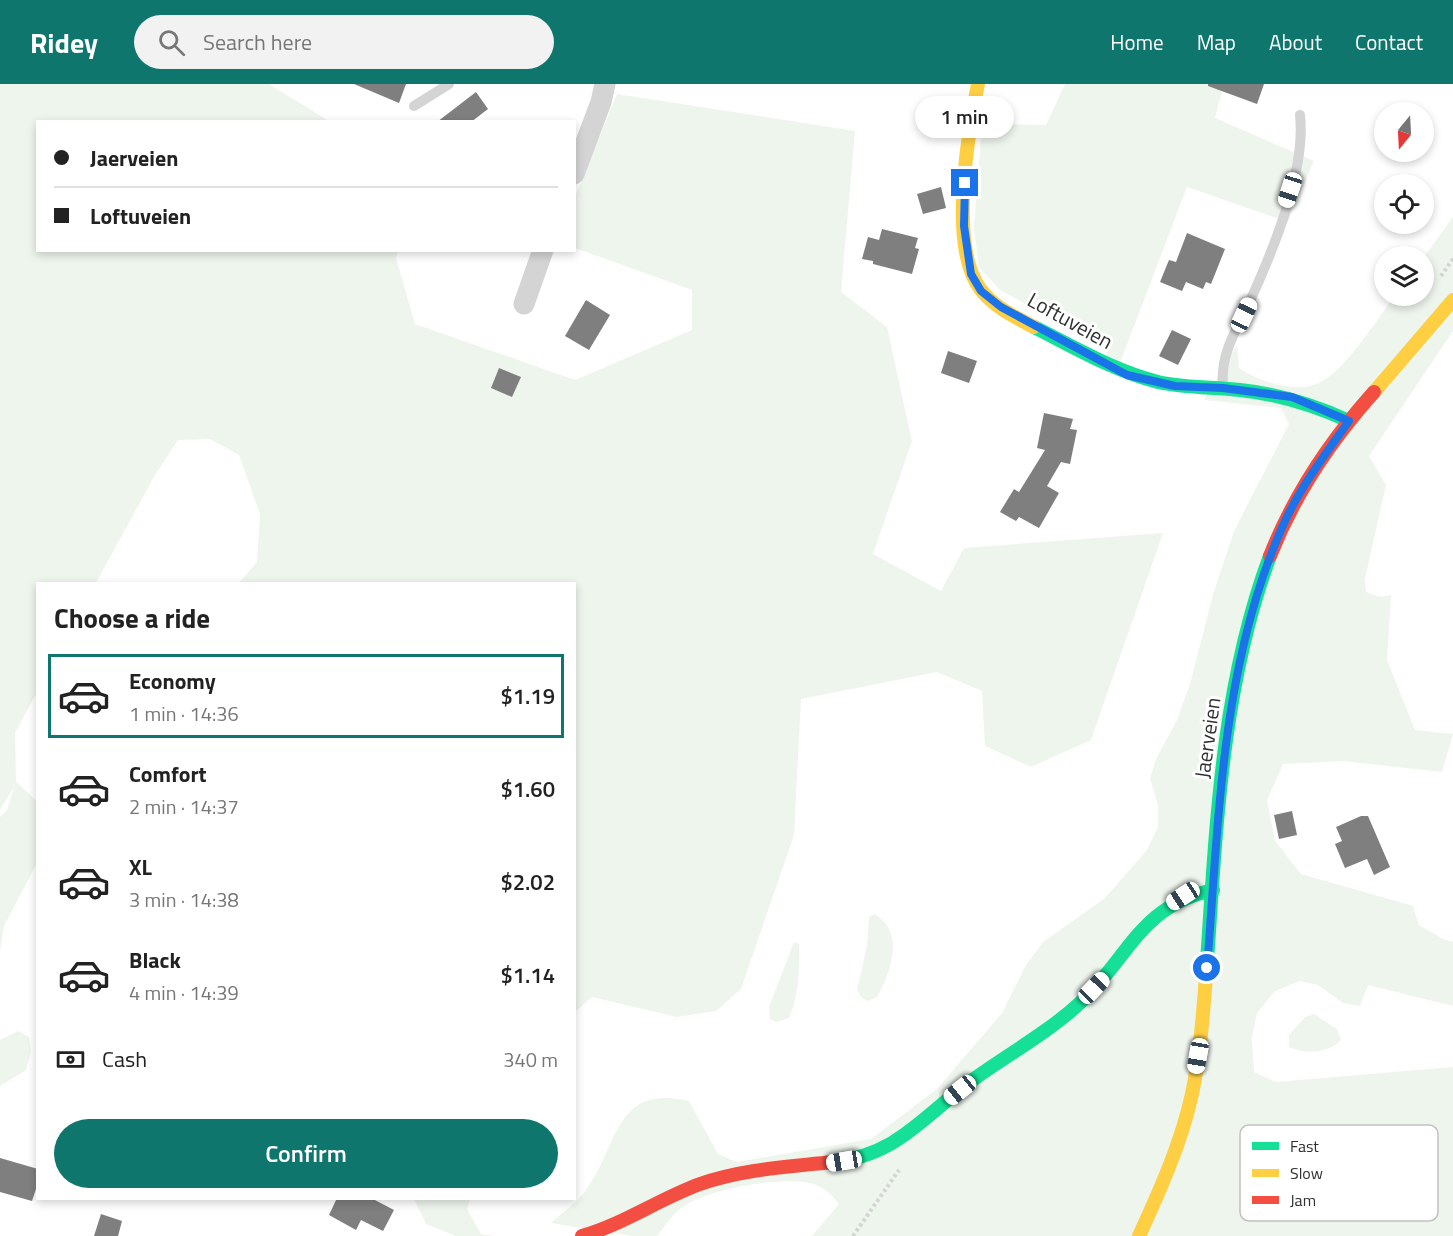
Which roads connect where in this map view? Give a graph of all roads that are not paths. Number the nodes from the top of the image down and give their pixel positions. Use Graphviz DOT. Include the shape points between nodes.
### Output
graph roads {
  1 [pos="449,84"];
  2 [pos="604,84"];
  3 [pos="978,84"];
  4 [pos="414,106"];
  5 [pos="1300,115"];
  6 [pos="576,169"];
  7 [pos="542,252"];
  8 [pos="1453,300"];
  9 [pos="524,304"];
  10 [pos="1223,388"];
  11 [pos="1349,421"];
  12 [pos="1213,890"];
  13 [pos="582,1236"];
  14 [pos="1139,1236"];
  1 -- 4 [label="lane"];
  2 -- 6 [label="street"];
  3 -- 10 [label="street, Loftuveien" via="967,158 964,226 968,261 981,291 1024,321 1127,375 1175,386"];
  5 -- 10 [label="lane" via="1302,145 1298,168 1260,276 1225,356"];
  7 -- 9 [label="street"];
  8 -- 11 [label="street, Jaerveien"];
  10 -- 11 [label="street, Loftuveien" via="1292,397"];
  11 -- 12 [label="street, Jaerveien" via="1302,490 1263,574 1243,647 1228,735"];
  12 -- 13 [label="street" via="1183,896 1149,920 1105,978 1062,1018 972,1080 880,1151 859,1159 720,1178 682,1191 619,1224"];
  12 -- 14 [label="street, Jaerveien" via="1201,1037 1192,1093 1180,1135"];
}
